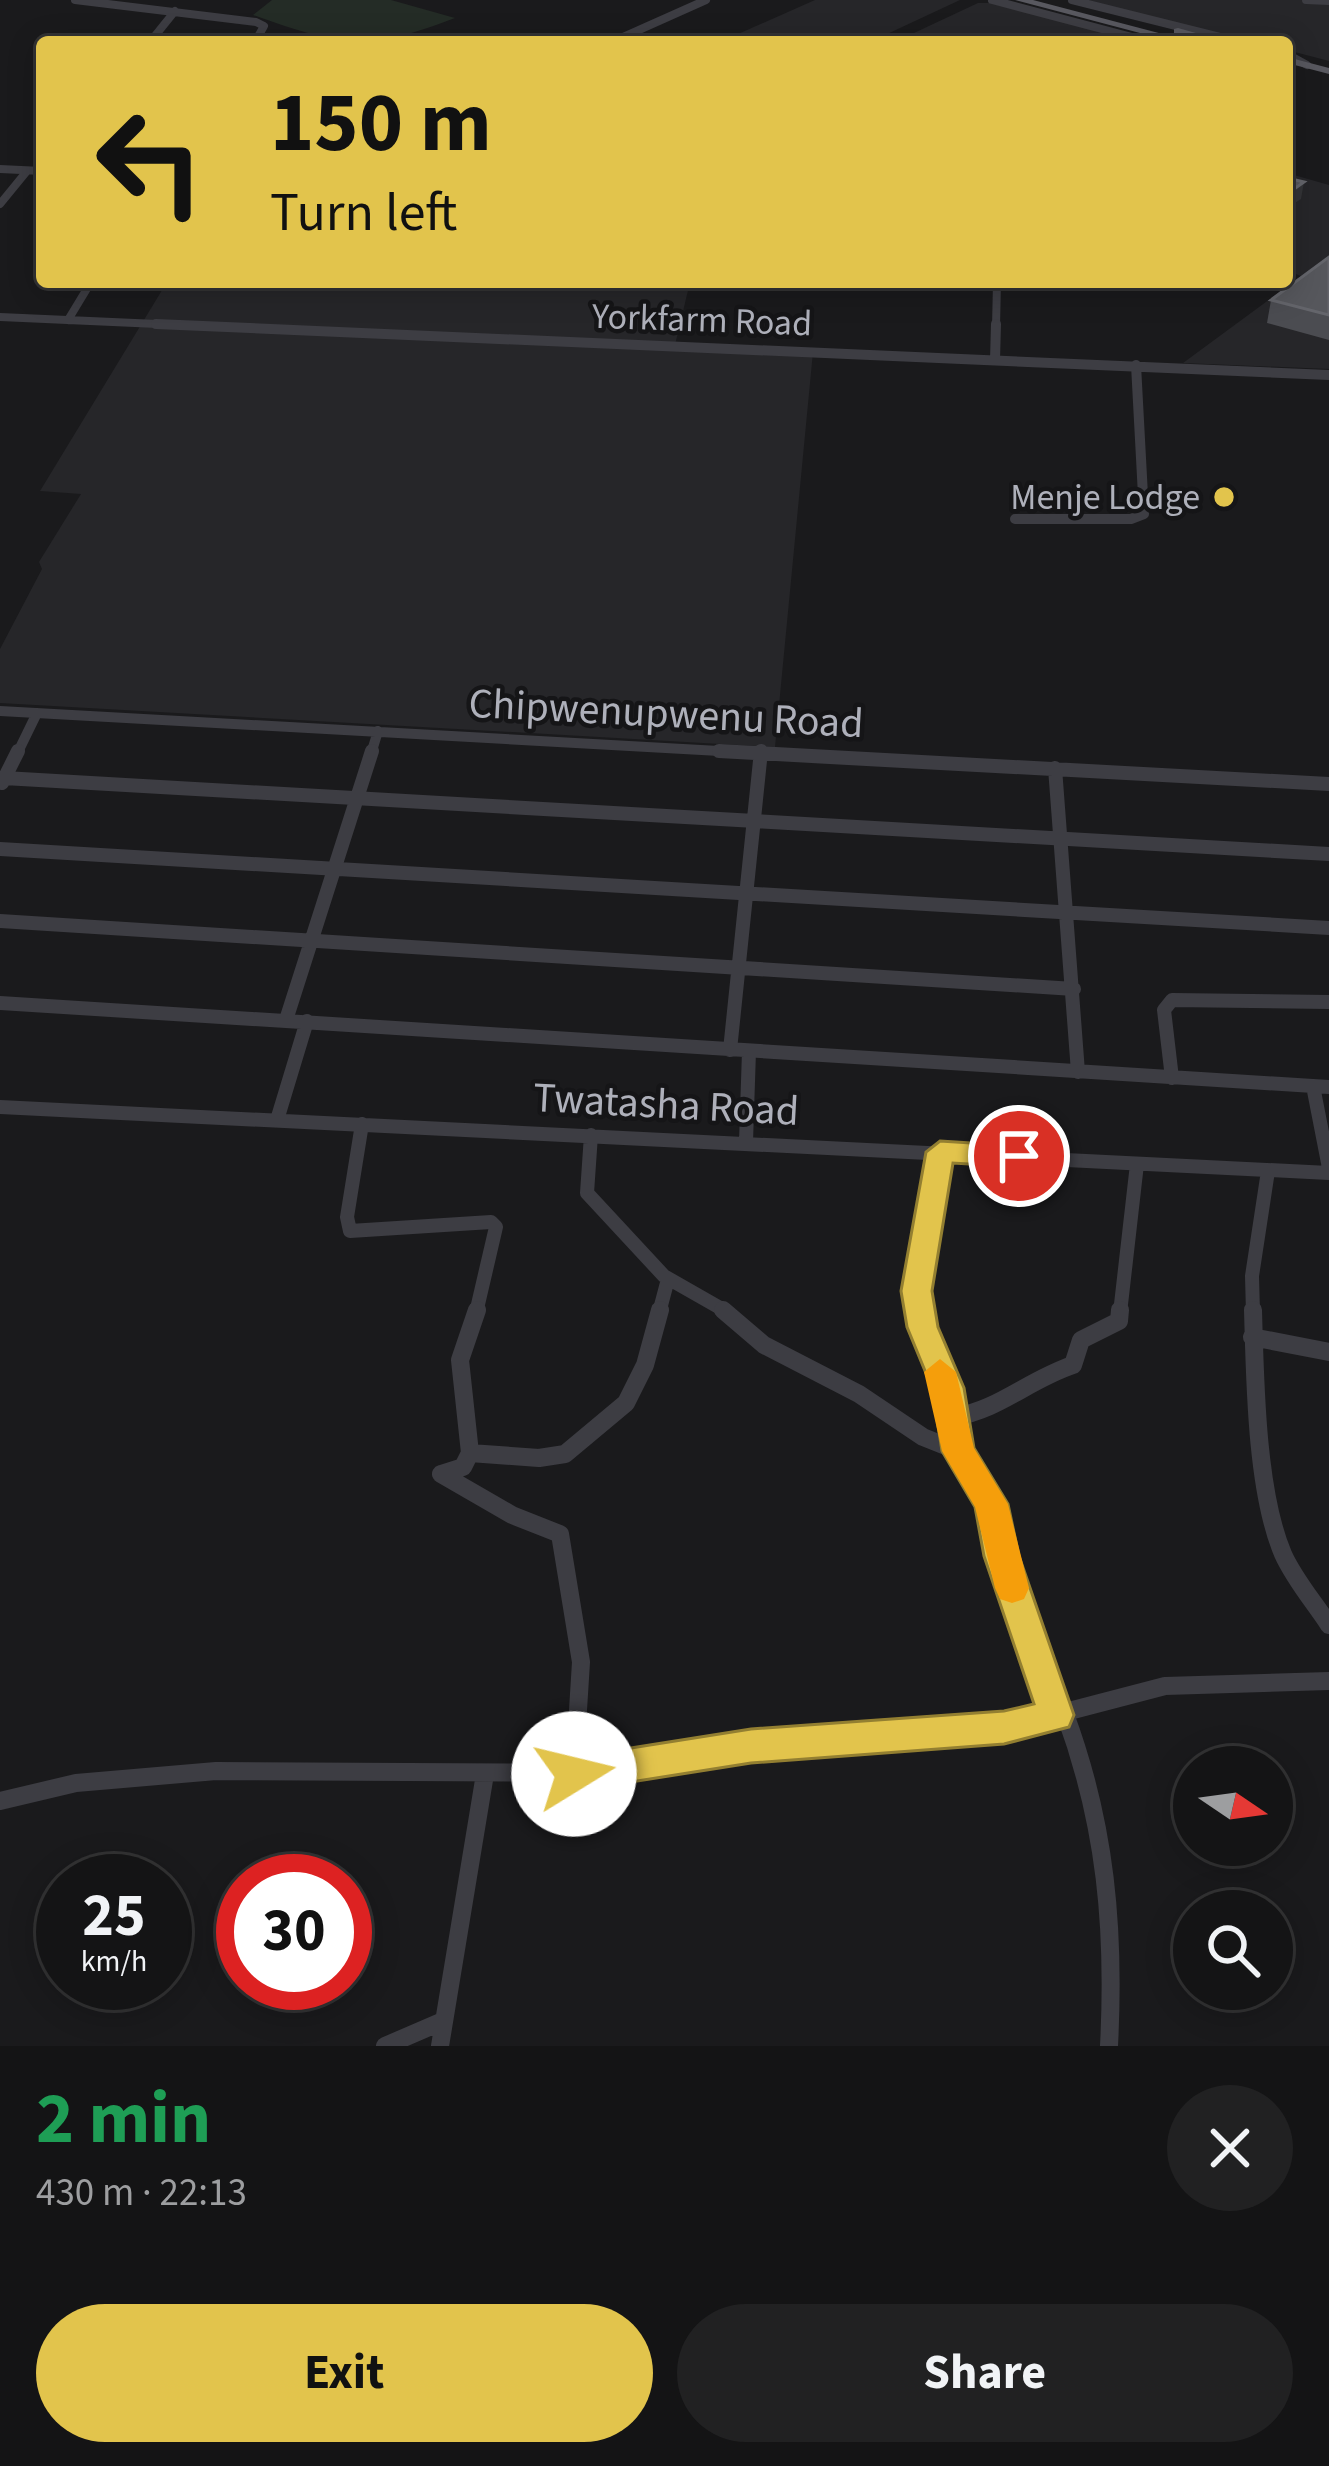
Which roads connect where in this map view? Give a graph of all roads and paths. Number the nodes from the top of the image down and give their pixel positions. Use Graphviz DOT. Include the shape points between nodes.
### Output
graph roads {
  1 [pos="75,0"];
  2 [pos="706,0"];
  3 [pos="992,0"];
  4 [pos="1020,0"];
  5 [pos="1306,0"];
  6 [pos="1074,1"];
  7 [pos="1329,1"];
  8 [pos="1049,2"];
  9 [pos="175,11"];
  10 [pos="1098,17"];
  11 [pos="155,36"];
  12 [pos="259,36"];
  13 [pos="625,36"];
  14 [pos="1128,36"];
  15 [pos="1156,36"];
  16 [pos="1166,36"];
  17 [pos="1188,36"];
  18 [pos="1195,36"];
  19 [pos="1198,36"];
  20 [pos="1293,64"];
  21 [pos="1293,65"];
  22 [pos="1329,76"];
  23 [pos="0,169"];
  24 [pos="27,170"];
  25 [pos="36,171"];
  26 [pos="0,204"];
  27 [pos="87,288"];
  28 [pos="997,288"];
  29 [pos="0,317"];
  30 [pos="68,320"];
  31 [pos="995,360"];
  32 [pos="1136,365"];
  33 [pos="1329,375"];
  34 [pos="1015,519"];
  35 [pos="0,711"];
  36 [pos="37,712"];
  37 [pos="378,731"];
  38 [pos="760,751"];
  39 [pos="1055,768"];
  40 [pos="2,783"];
  41 [pos="1329,784"];
  42 [pos="358,798"];
  43 [pos="753,821"];
  44 [pos="1059,839"];
  45 [pos="0,849"];
  46 [pos="1329,854"];
  47 [pos="338,866"];
  48 [pos="746,891"];
  49 [pos="1067,911"];
  50 [pos="0,921"];
  51 [pos="1329,928"];
  52 [pos="313,940"];
  53 [pos="739,967"];
  54 [pos="1074,988"];
  55 [pos="1329,1002"];
  56 [pos="0,1003"];
  57 [pos="286,1020"];
  58 [pos="307,1022"];
  59 [pos="730,1050"];
  60 [pos="749,1051"];
  61 [pos="1078,1072"];
  62 [pos="1172,1078"];
  63 [pos="1321,1087"];
  64 [pos="0,1107"];
  65 [pos="278,1120"];
  66 [pos="362,1124"];
  67 [pos="591,1135"];
  68 [pos="746,1142"];
  69 [pos="940,1152"];
  70 [pos="1137,1163"];
  71 [pos="1268,1171"];
  72 [pos="1329,1171"];
  73 [pos="668,1279"];
  74 [pos="1252,1336"];
  75 [pos="1329,1352"];
  76 [pos="954,1418"];
  77 [pos="958,1451"];
  78 [pos="470,1454"];
  79 [pos="1329,1624"];
  80 [pos="1329,1681"];
  81 [pos="1060,1714"];
  82 [pos="485,1774"];
  83 [pos="574,1774"];
  84 [pos="0,1801"];
  85 [pos="443,2021"];
  86 [pos="385,2046"];
  87 [pos="440,2046"];
  88 [pos="1108,2046"];
  1 -- 9 [label="street"];
  2 -- 13 [label="street"];
  3 -- 14 [label="street"];
  4 -- 10 [label="main road"];
  5 -- 7 [label="street"];
  6 -- 8 [label="street"];
  6 -- 19 [label="street"];
  8 -- 10 [label="main road"];
  9 -- 11 [label="street"];
  9 -- 12 [label="street" via="256,22 264,26"];
  10 -- 15 [label="main road"];
  10 -- 16 [label="main road"];
  10 -- 17 [label="main road"];
  10 -- 18 [label="main road"];
  20 -- 22 [label="main road"];
  21 -- 22 [label="main road"];
  23 -- 24 [label="street"];
  24 -- 25 [label="street"];
  24 -- 26 [label="street"];
  27 -- 30 [label="street"];
  28 -- 31 [label="street"];
  29 -- 30 [label="street, Yorkfarm Road"];
  30 -- 31 [label="street, Yorkfarm Road"];
  31 -- 32 [label="street, Yorkfarm Road"];
  32 -- 33 [label="street, Yorkfarm Road"];
  32 -- 34 [label="street" via="1144,514"];
  35 -- 36 [label="street, Chipwenupwenu Road"];
  36 -- 37 [label="street, Chipwenupwenu Road"];
  36 -- 40 [label="street"];
  37 -- 38 [label="street, Chipwenupwenu Road"];
  37 -- 42 [label="street"];
  38 -- 39 [label="street, Chipwenupwenu Road"];
  38 -- 43 [label="street"];
  39 -- 41 [label="street, Chipwenupwenu Road"];
  39 -- 44 [label="street"];
  40 -- 42 [label="street"];
  42 -- 43 [label="street"];
  42 -- 47 [label="street"];
  43 -- 44 [label="street"];
  43 -- 48 [label="street"];
  44 -- 46 [label="street"];
  44 -- 49 [label="street"];
  45 -- 47 [label="street"];
  47 -- 48 [label="street"];
  47 -- 52 [label="street"];
  48 -- 49 [label="street"];
  48 -- 53 [label="street"];
  49 -- 51 [label="street"];
  49 -- 54 [label="street"];
  50 -- 52 [label="street"];
  52 -- 53 [label="street"];
  52 -- 57 [label="street"];
  53 -- 54 [label="street"];
  53 -- 59 [label="street"];
  54 -- 61 [label="street"];
  55 -- 62 [label="street" via="1172,1000 1164,1010"];
  56 -- 57 [label="street"];
  57 -- 58 [label="street"];
  58 -- 59 [label="street"];
  58 -- 65 [label="street"];
  59 -- 60 [label="street"];
  60 -- 61 [label="street"];
  60 -- 68 [label="street"];
  61 -- 62 [label="street"];
  62 -- 63 [label="street"];
  63 -- 72 [label="street"];
  64 -- 65 [label="street, Twatasha Road"];
  65 -- 66 [label="street, Twatasha Road"];
  66 -- 67 [label="street, Twatasha Road"];
  66 -- 78 [label="street" via="350,1231 496,1226 460,1360"];
  67 -- 68 [label="street, Twatasha Road"];
  67 -- 73 [label="street" via="587,1193"];
  68 -- 69 [label="street, Twatasha Road"];
  69 -- 70 [label="street, Twatasha Road"];
  69 -- 76 [label="street" via="916,1291"];
  70 -- 71 [label="street, Twatasha Road"];
  70 -- 76 [label="street" via="1119,1321 1081,1340 1073,1365 1028,1380 987,1412"];
  71 -- 72 [label="street, Twatasha Road"];
  71 -- 74 [label="street"];
  73 -- 77 [label="street" via="742,1321 764,1345"];
  73 -- 78 [label="street" via="626,1403 565,1454"];
  74 -- 75 [label="street"];
  74 -- 79 [label="street" via="1275,1530"];
  76 -- 77 [label="street"];
  77 -- 81 [label="street" via="991,1504 1001,1556"];
  78 -- 83 [label="street" via="441,1474 560,1534 581,1662"];
  80 -- 81 [label="street" via="1165,1685"];
  81 -- 83 [label="street" via="1004,1728 751,1746"];
  81 -- 88 [label="street" via="1089,1775 1114,1891"];
  82 -- 83 [label="street"];
  82 -- 84 [label="street" via="216,1771 76,1784"];
  82 -- 85 [label="street"];
  85 -- 86 [label="street"];
  85 -- 87 [label="street"];
}
